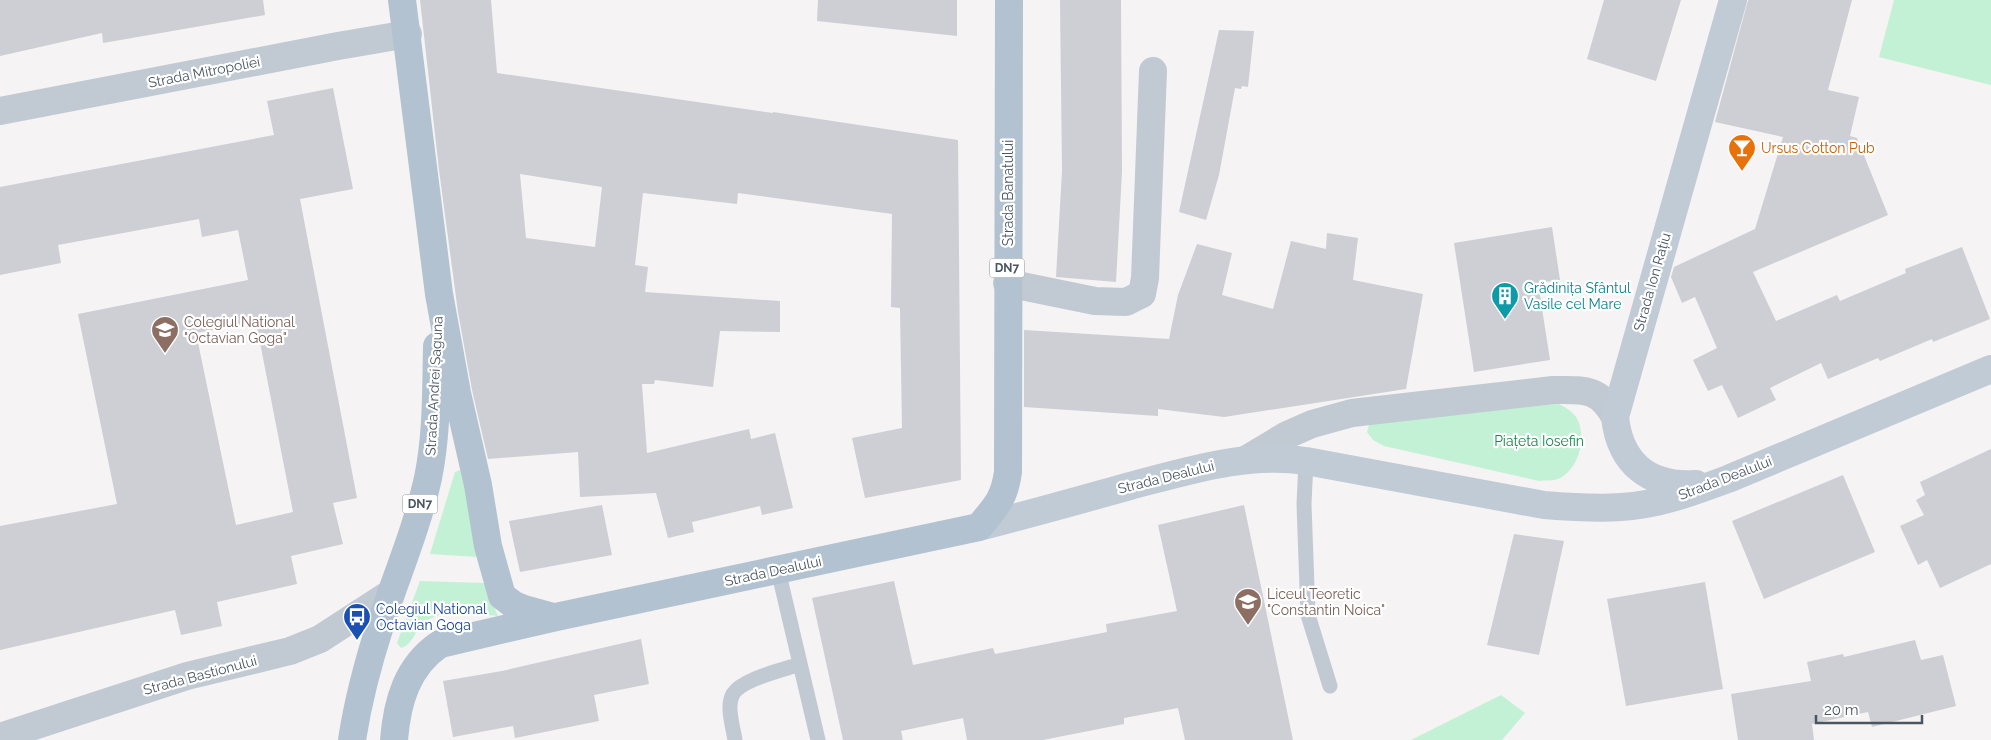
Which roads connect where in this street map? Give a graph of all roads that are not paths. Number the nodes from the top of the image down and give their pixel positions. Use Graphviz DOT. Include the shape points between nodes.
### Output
graph roads {
  1 [pos="402,0"];
  2 [pos="1009,0"];
  3 [pos="1732,0"];
  4 [pos="408,34"];
  5 [pos="1153,71"];
  6 [pos="0,111"];
  7 [pos="1007,283"];
  8 [pos="439,294"];
  9 [pos="1991,369"];
  10 [pos="1615,417"];
  11 [pos="1247,459"];
  12 [pos="1306,461"];
  13 [pos="1728,479"];
  14 [pos="979,527"];
  15 [pos="778,570"];
  16 [pos="391,593"];
  17 [pos="556,617"];
  18 [pos="800,664"];
  19 [pos="1330,686"];
  20 [pos="0,736"];
  21 [pos="352,740"];
  22 [pos="394,740"];
  23 [pos="736,740"];
  24 [pos="818,740"];
  1 -- 4 [label="main road, Strada Andrei Șaguna / DN7"];
  2 -- 7 [label="main road, Strada Banatului / DN7"];
  3 -- 10 [label="main road, Strada Ion Rațiu"];
  4 -- 6 [label="street, Strada Mitropoliei"];
  4 -- 8 [label="main road, Strada Andrei Șaguna / DN7"];
  5 -- 7 [label="street" via="1142,294 1126,302 1095,301"];
  7 -- 14 [label="main road, Strada Banatului / DN7" via="1008,472 1000,502"];
  8 -- 16 [label="main road, Strada Andrei Șaguna / DN7" via="434,443 418,514"];
  8 -- 17 [label="main road, Strada Andrei Șaguna / DN7" via="499,589 502,596 514,605"];
  9 -- 13 [label="main road, Strada Dealului"];
  10 -- 11 [label="street" via="1599,396 1586,390 1553,390 1352,414 1312,424"];
  10 -- 13 [label="main road, Strada Ion Rațiu" via="1616,432 1626,455 1641,471 1658,481 1695,485"];
  11 -- 12 [label="main road, Strada Dealului"];
  11 -- 14 [label="main road, Strada Dealului" via="1206,466"];
  12 -- 13 [label="main road, Strada Dealului" via="1544,505 1580,508 1656,502"];
  12 -- 19 [label="lane" via="1304,504 1308,615"];
  14 -- 15 [label="main road, Strada Dealului / DN7"];
  15 -- 17 [label="main road, Strada Dealului / DN7"];
  15 -- 18 [label="lane"];
  16 -- 20 [label="street, Strada Bastionului" via="320,639 290,651 187,676"];
  16 -- 21 [label="main road, Strada Andrei Șaguna / DN7" via="358,706"];
  17 -- 22 [label="main road, Strada Dealului / DN7" via="440,644 427,652 413,669 402,694"];
  18 -- 23 [label="lane" via="743,684 732,695 730,712"];
  18 -- 24 [label="lane"];
}
